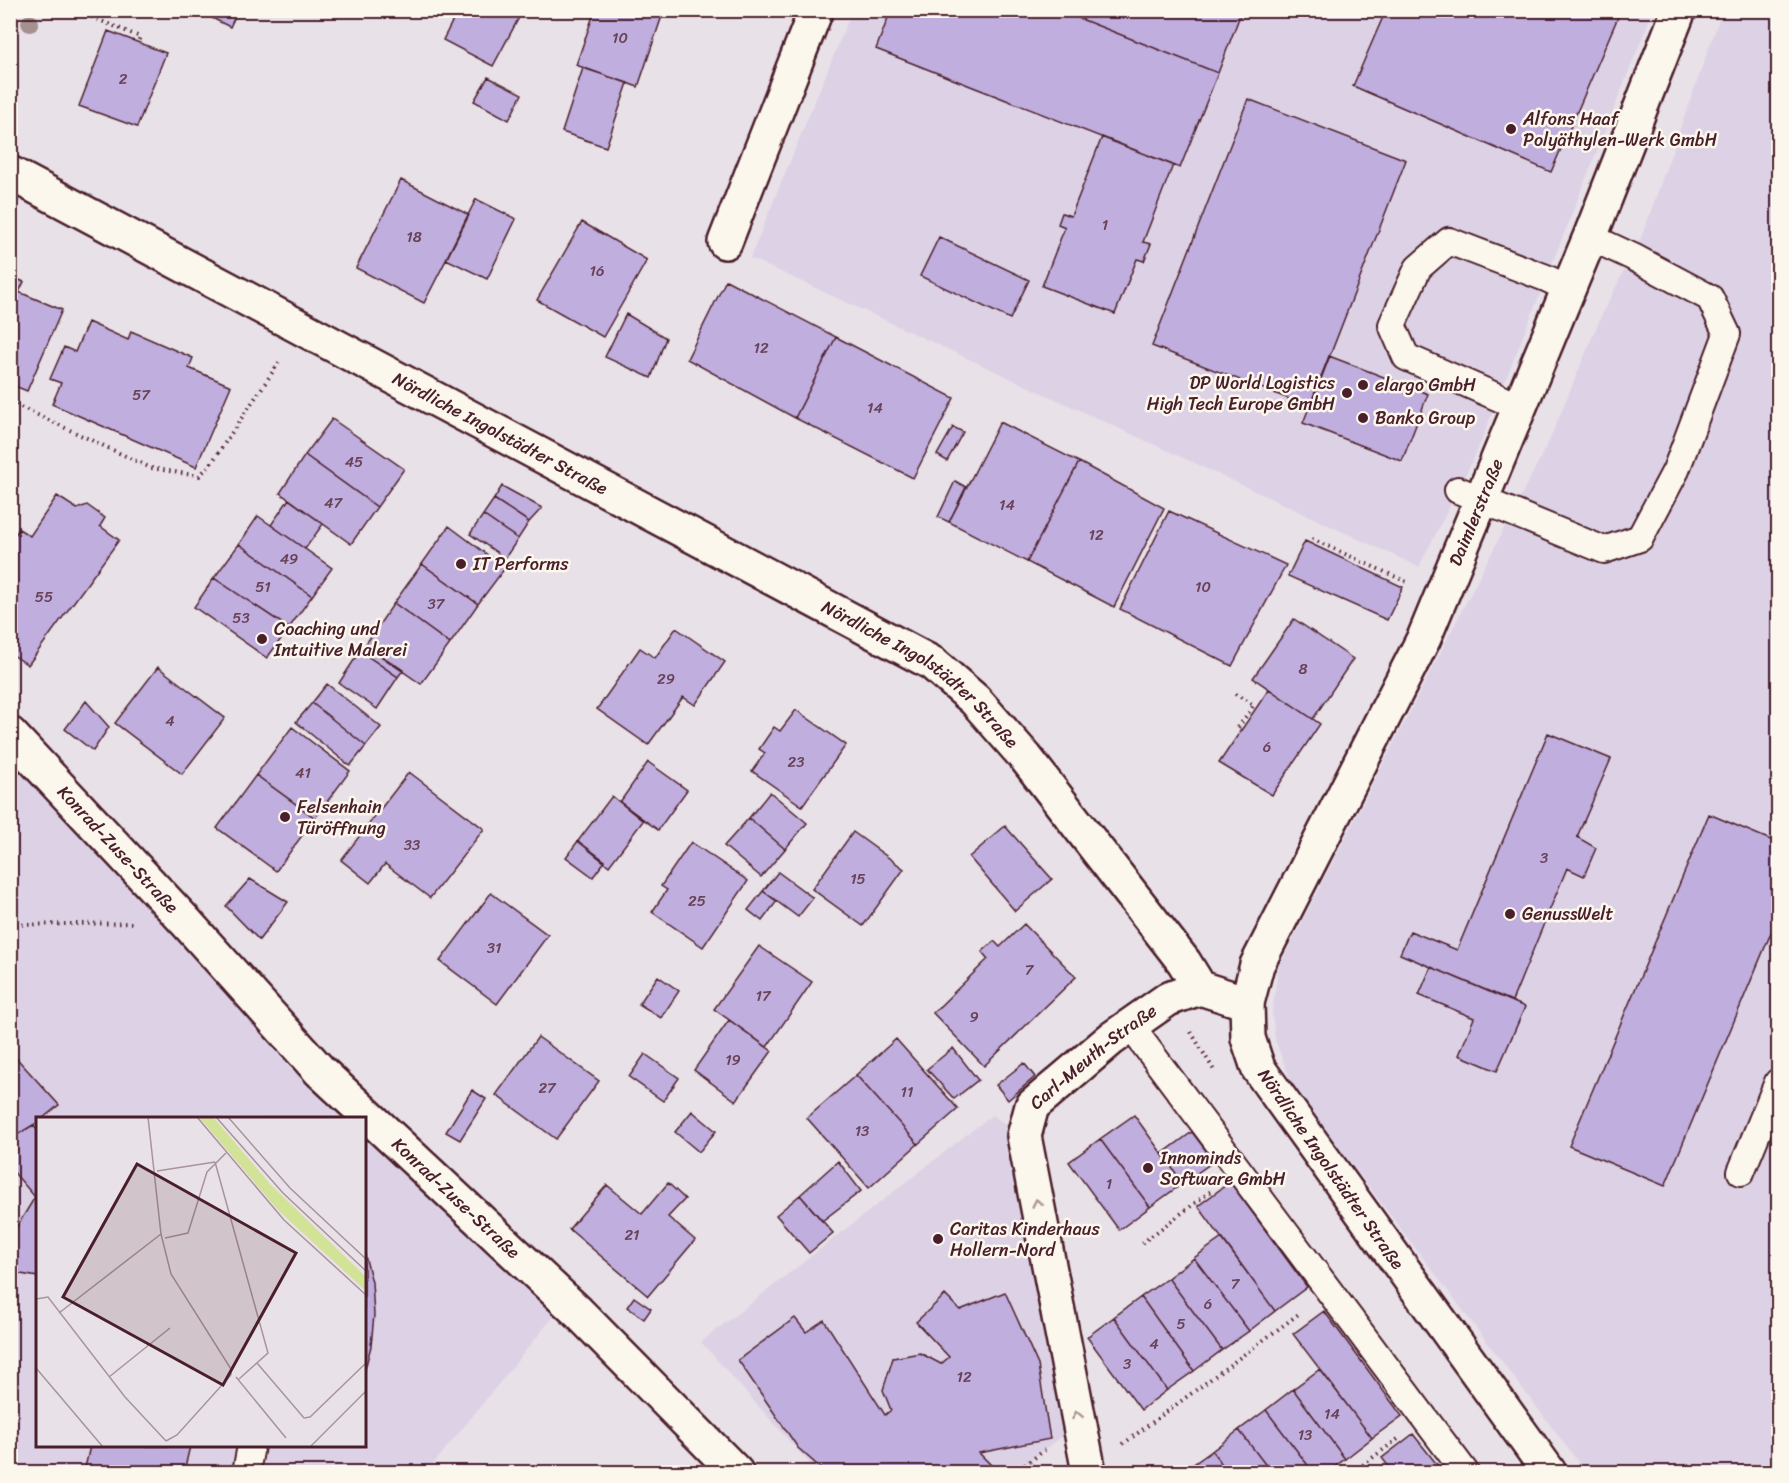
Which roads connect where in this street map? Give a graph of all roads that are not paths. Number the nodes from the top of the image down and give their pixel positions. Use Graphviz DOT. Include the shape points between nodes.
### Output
graph roads {
  1 [pos="816,10"];
  2 [pos="1679,10"];
  3 [pos="10,173"];
  4 [pos="1590,237"];
  5 [pos="725,242"];
  6 [pos="1569,290"];
  7 [pos="1520,407"];
  8 [pos="1470,495"];
  9 [pos="10,734"];
  10 [pos="1200,988"];
  11 [pos="1247,1003"];
  12 [pos="1130,1024"];
  13 [pos="1779,1082"];
  14 [pos="1741,1172"];
  15 [pos="251,1447"];
  16 [pos="1089,1471"];
  17 [pos="246,1473"];
  18 [pos="736,1473"];
  19 [pos="1466,1473"];
  20 [pos="1549,1473"];
  1 -- 5 [label="street"];
  2 -- 4 [label="street, Daimlerstraße"];
  3 -- 10 [label="street, Nördliche Ingolstädter Straße" via="932,663 975,700 1026,758"];
  4 -- 6 [label="street, Daimlerstraße"];
  4 -- 8 [label="lane" via="1710,298 1727,334 1676,470 1640,538 1604,550"];
  6 -- 7 [label="street, Daimlerstraße"];
  6 -- 7 [label="lane" via="1449,241 1418,267 1392,325 1406,357"];
  7 -- 8 [label="street, Daimlerstraße"];
  8 -- 11 [label="street, Daimlerstraße" via="1424,638 1257,966"];
  9 -- 18 [label="street, Konrad-Zuse-Straße" via="320,1071 578,1312"];
  10 -- 11 [label="street"];
  10 -- 12 [label="street, Carl-Meuth-Straße" via="1168,999"];
  11 -- 20 [label="street, Nördliche Ingolstädter Straße" via="1248,1038 1258,1068"];
  16 -- 12 [label="street, Carl-Meuth-Straße, one-way" via="1024,1136 1032,1106"];
  12 -- 19 [label="lane"];
  13 -- 14 [label="lane"];
  15 -- 17 [label="lane"];
}
